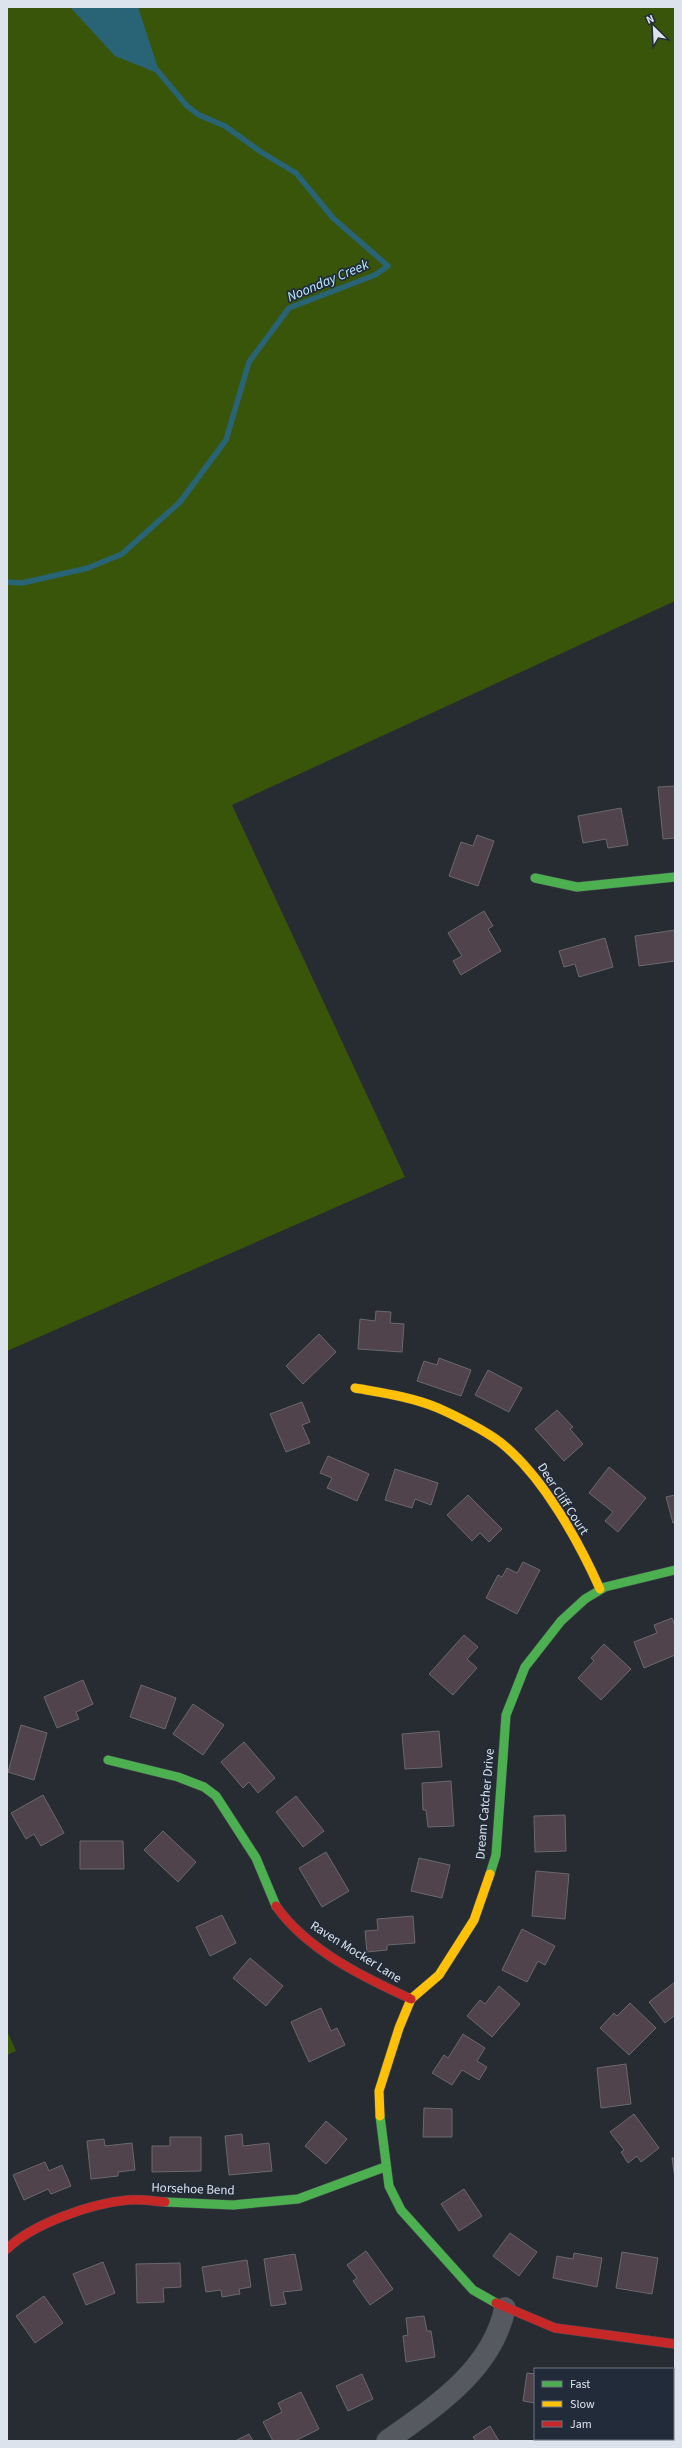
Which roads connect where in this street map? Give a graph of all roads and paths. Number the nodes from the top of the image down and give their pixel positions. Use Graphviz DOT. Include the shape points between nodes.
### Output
graph roads {
  1 [pos="675,877"];
  2 [pos="536,878"];
  3 [pos="355,1388"];
  4 [pos="675,1570"];
  5 [pos="600,1589"];
  6 [pos="108,1760"];
  7 [pos="411,1999"];
  8 [pos="384,2167"];
  9 [pos="7,2249"];
  10 [pos="505,2308"];
  11 [pos="675,2344"];
  12 [pos="387,2441"];
  1 -- 2 [label="street" via="577,887"];
  3 -- 5 [label="street, Deer Cliff Court" via="411,1399 438,1408 499,1441 534,1474 587,1560"];
  4 -- 5 [label="street, Dream Catcher Drive"];
  5 -- 7 [label="street, Dream Catcher Drive" via="585,1599 562,1621 525,1667 506,1715 496,1855 474,1920 439,1975"];
  6 -- 7 [label="street, Raven Mocker Lane" via="169,1774 199,1784 215,1794 244,1837 263,1873 275,1905 288,1924 317,1946 393,1992"];
  7 -- 8 [label="street, Dream Catcher Drive" via="379,2091"];
  8 -- 9 [label="street, Horsehoe Bend" via="298,2199 233,2205 128,2200 94,2207 48,2223 15,2241"];
  8 -- 10 [label="street, Dream Catcher Drive" via="389,2186 401,2210 473,2290"];
  10 -- 11 [label="street, Dream Catcher Drive" via="555,2328"];
  10 -- 12 [label="street" via="502,2324 483,2360 445,2400"];
}
